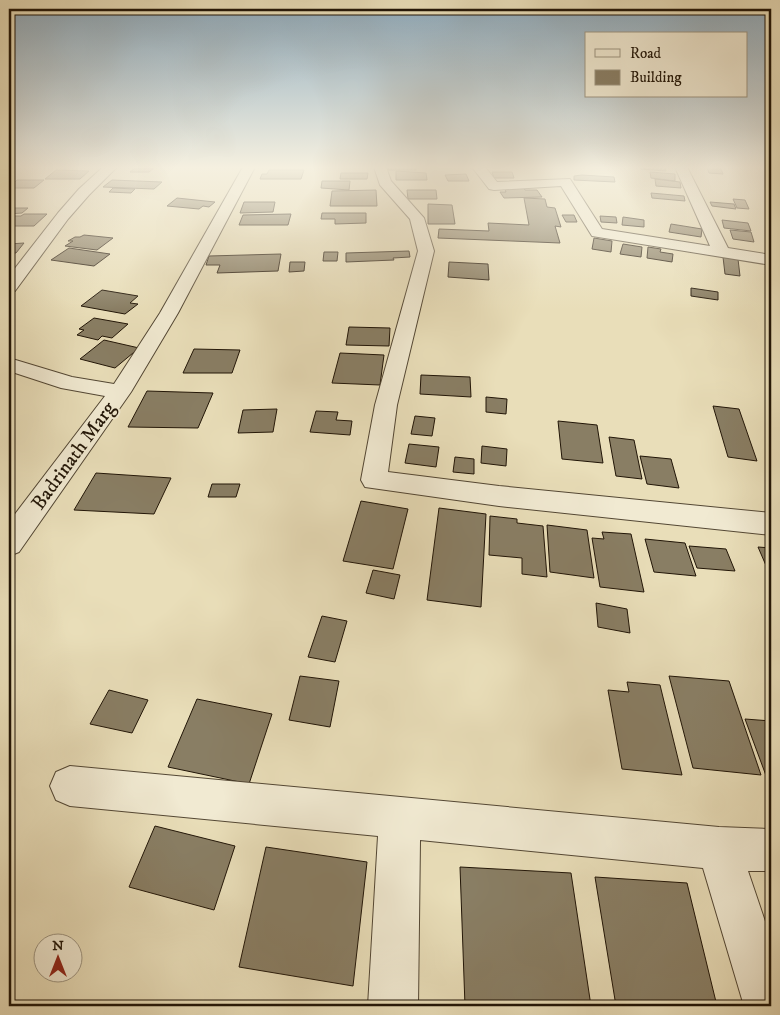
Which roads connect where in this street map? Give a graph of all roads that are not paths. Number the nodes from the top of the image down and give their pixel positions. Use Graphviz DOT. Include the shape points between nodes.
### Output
graph roads {
  1 [pos="65,214"];
  2 [pos="223,214"];
  3 [pos="414,214"];
  4 [pos="585,214"];
  5 [pos="702,214"];
  6 [pos="721,251"];
  7 [pos="771,260"];
  8 [pos="9,287"];
  9 [pos="9,364"];
  10 [pos="120,392"];
  11 [pos="771,524"];
  12 [pos="9,544"];
  13 [pos="70,786"];
  14 [pos="400,819"];
  15 [pos="719,848"];
  16 [pos="771,850"];
  17 [pos="393,1006"];
  18 [pos="769,1006"];
  1 -- 8 [label="street"];
  2 -- 10 [label="street, Badrinath Marg" via="169,313"];
  3 -- 11 [label="street" via="426,251 386,405 374,480"];
  4 -- 6 [label="street" via="597,233"];
  5 -- 6 [label="street"];
  6 -- 7 [label="street"];
  9 -- 10 [label="street" via="69,383"];
  10 -- 12 [label="street, Badrinath Marg"];
  13 -- 14 [label="street"];
  14 -- 15 [label="street"];
  14 -- 17 [label="street"];
  15 -- 16 [label="street"];
  15 -- 18 [label="street"];
}
